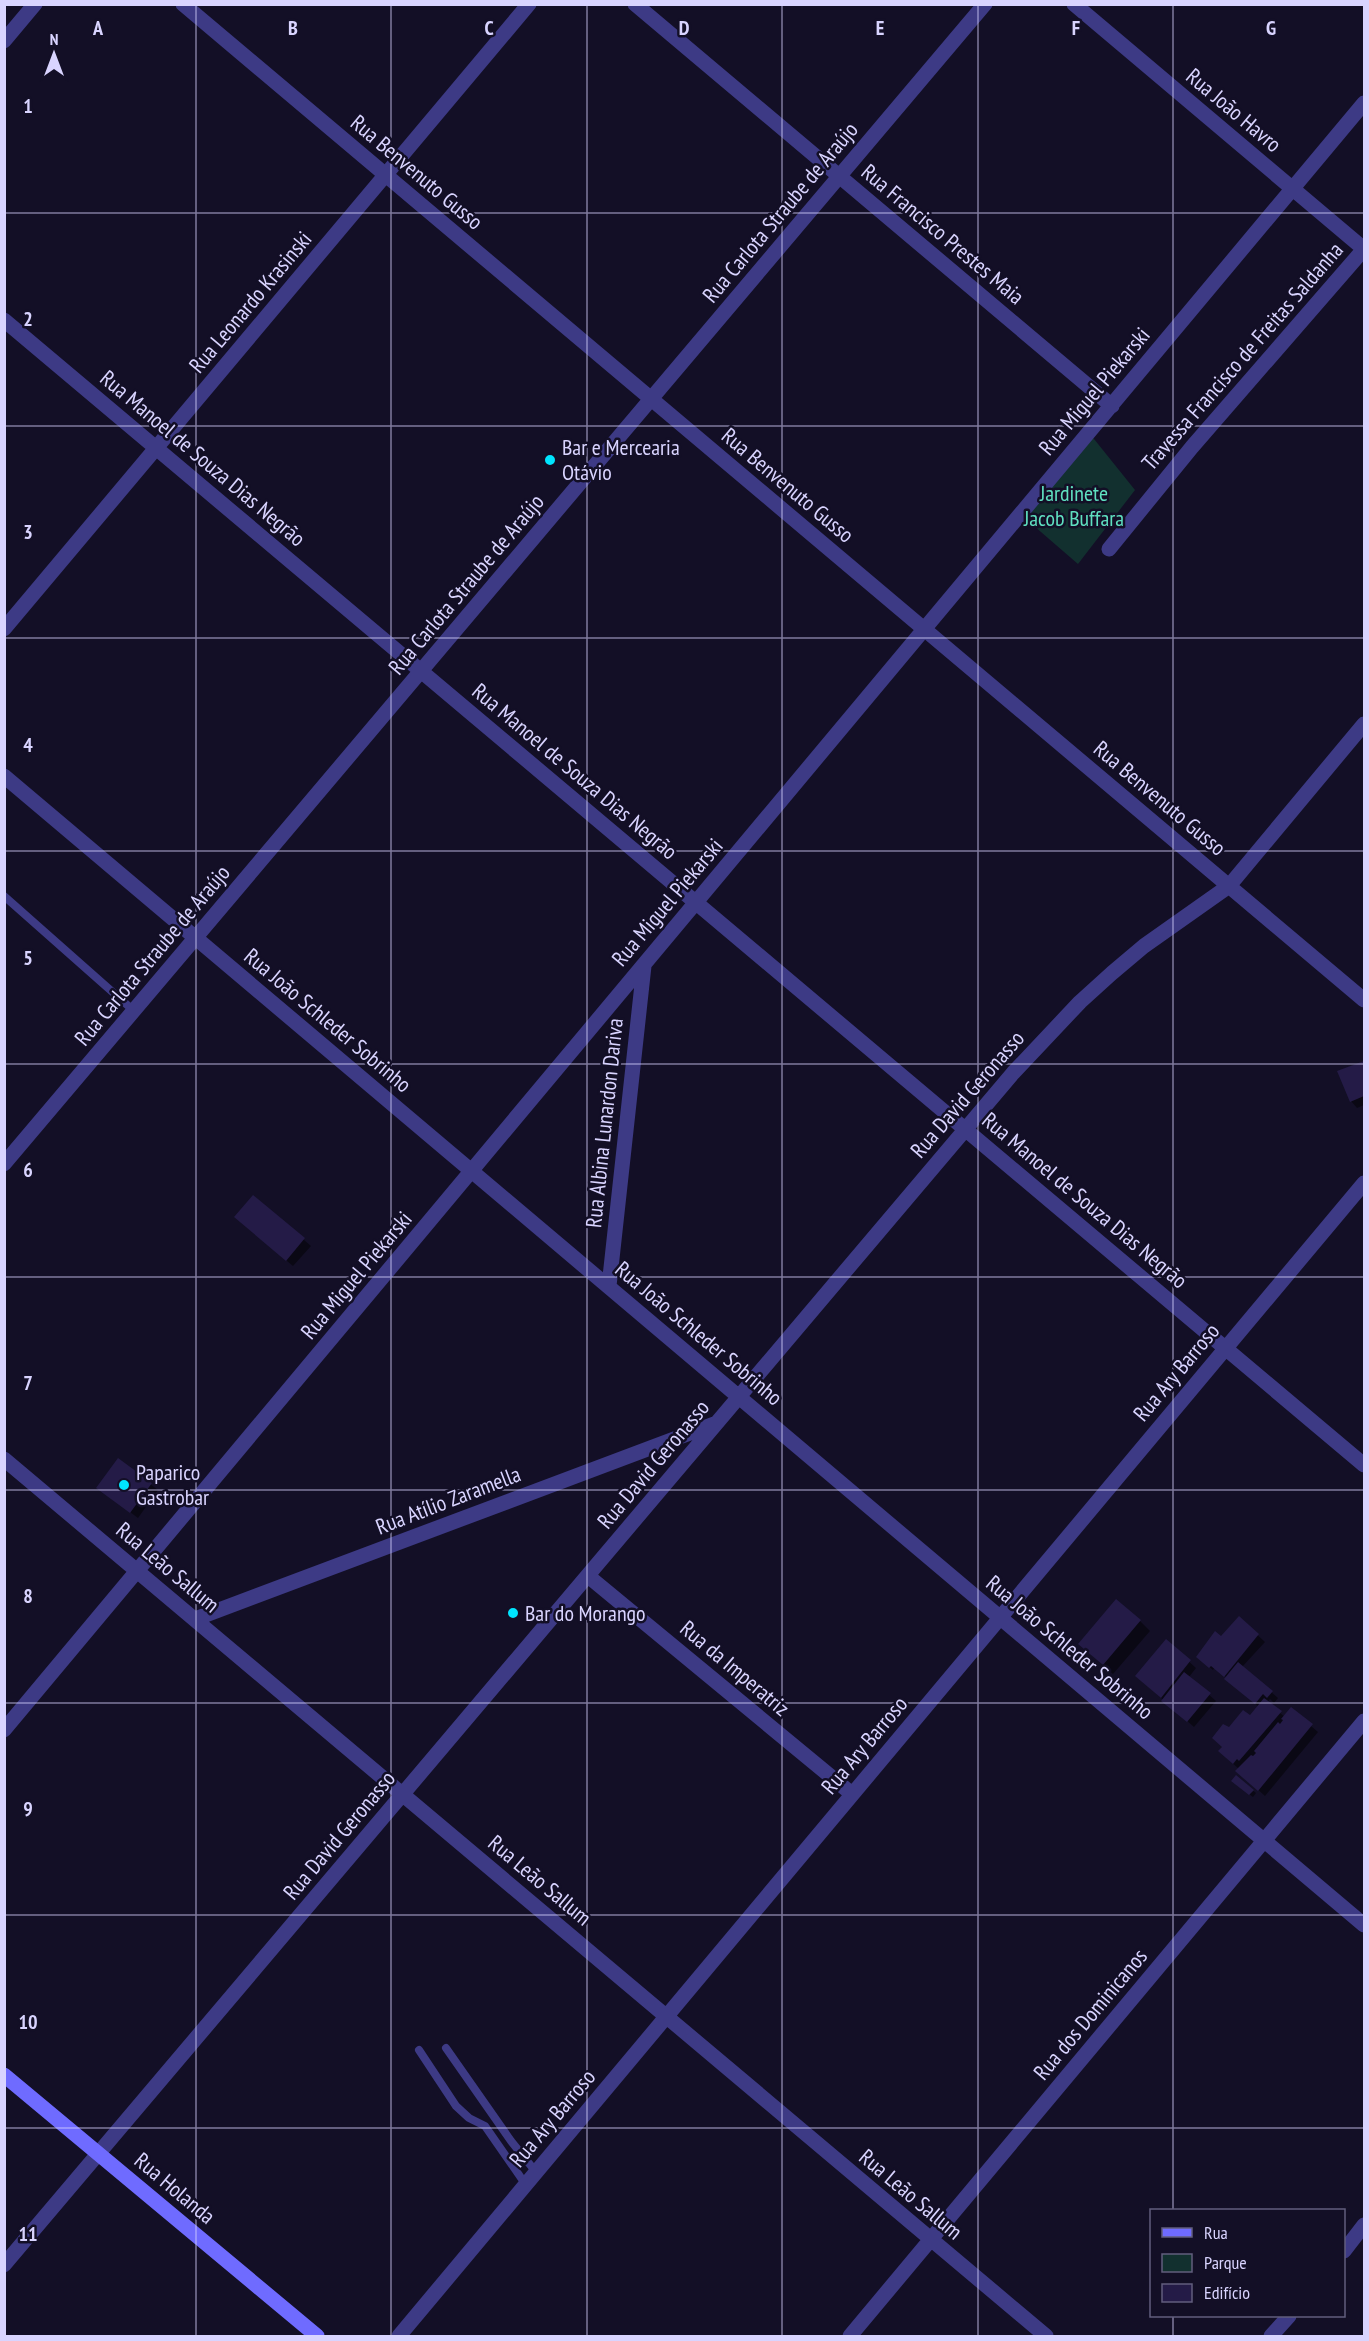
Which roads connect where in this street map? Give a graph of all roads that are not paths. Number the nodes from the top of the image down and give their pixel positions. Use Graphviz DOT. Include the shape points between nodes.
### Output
graph roads {
  1 [pos="35,4"];
  2 [pos="183,4"];
  3 [pos="529,4"];
  4 [pos="634,4"];
  5 [pos="985,4"];
  6 [pos="1074,4"];
  7 [pos="4,41"];
  8 [pos="1365,104"];
  9 [pos="386,175"];
  10 [pos="839,177"];
  11 [pos="1293,189"];
  12 [pos="1364,249"];
  13 [pos="4,320"];
  14 [pos="651,399"];
  15 [pos="1112,406"];
  16 [pos="156,448"];
  17 [pos="1109,549"];
  18 [pos="4,629"];
  19 [pos="925,629"];
  20 [pos="421,671"];
  21 [pos="1365,724"];
  22 [pos="4,776"];
  23 [pos="1229,886"];
  24 [pos="4,896"];
  25 [pos="696,903"];
  26 [pos="196,938"];
  27 [pos="644,966"];
  28 [pos="1365,1000"];
  29 [pos="134,1011"];
  30 [pos="966,1129"];
  31 [pos="4,1164"];
  32 [pos="472,1171"];
  33 [pos="1365,1183"];
  34 [pos="609,1286"];
  35 [pos="1226,1348"];
  36 [pos="739,1397"];
  37 [pos="717,1424"];
  38 [pos="4,1459"];
  39 [pos="1365,1465"];
  40 [pos="138,1571"];
  41 [pos="588,1575"];
  42 [pos="1000,1617"];
  43 [pos="195,1619"];
  44 [pos="1365,1721"];
  45 [pos="4,1730"];
  46 [pos="403,1794"];
  47 [pos="852,1794"];
  48 [pos="1265,1840"];
  49 [pos="1365,1925"];
  50 [pos="666,2017"];
  51 [pos="446,2048"];
  52 [pos="419,2050"];
  53 [pos="4,2075"];
  54 [pos="99,2154"];
  55 [pos="536,2172"];
  56 [pos="526,2185"];
  57 [pos="1365,2226"];
  58 [pos="931,2240"];
  59 [pos="1345,2250"];
  60 [pos="4,2265"];
  61 [pos="1288,2317"];
  62 [pos="317,2337"];
  63 [pos="399,2337"];
  64 [pos="850,2337"];
  65 [pos="1046,2337"];
  66 [pos="1271,2337"];
  1 -- 7 [label="street"];
  2 -- 9 [label="street, Rua Benvenuto Gusso"];
  3 -- 9 [label="street, Rua Leonardo Krasinski"];
  4 -- 10 [label="street, Rua Francisco Prestes Maia"];
  5 -- 10 [label="street, Rua Carlota Straube de Araújo"];
  6 -- 11 [label="street, Rua João Havro"];
  8 -- 11 [label="street, Rua Miguel Piekarski"];
  9 -- 14 [label="street, Rua Benvenuto Gusso"];
  9 -- 16 [label="street, Rua Leonardo Krasinski"];
  10 -- 14 [label="street, Rua Carlota Straube de Araújo"];
  10 -- 15 [label="street, Rua Francisco Prestes Maia"];
  11 -- 12 [label="street, Rua João Havro"];
  11 -- 15 [label="street, Rua Miguel Piekarski"];
  12 -- 17 [label="street, Travessa Francisco de Freitas Saldanha"];
  13 -- 16 [label="street, Rua Manoel de Souza Dias Negrão"];
  14 -- 19 [label="street, Rua Benvenuto Gusso"];
  14 -- 20 [label="street, Rua Carlota Straube de Araújo"];
  15 -- 19 [label="street, Rua Miguel Piekarski"];
  16 -- 18 [label="street, Rua Leonardo Krasinski"];
  16 -- 20 [label="street, Rua Manoel de Souza Dias Negrão"];
  19 -- 23 [label="street, Rua Benvenuto Gusso"];
  19 -- 25 [label="street, Rua Miguel Piekarski"];
  20 -- 25 [label="street, Rua Manoel de Souza Dias Negrão"];
  20 -- 26 [label="street, Rua Carlota Straube de Araújo"];
  21 -- 23 [label="street, Rua David Geronasso"];
  22 -- 26 [label="street, Rua João Schleder Sobrinho"];
  23 -- 28 [label="street, Rua Benvenuto Gusso"];
  23 -- 30 [label="street, Rua David Geronasso" via="1144,946 1096,987 1045,1038"];
  24 -- 29 [label="lane"];
  25 -- 27 [label="street, Rua Miguel Piekarski"];
  25 -- 30 [label="street, Rua Manoel de Souza Dias Negrão"];
  26 -- 29 [label="street, Rua Carlota Straube de Araújo"];
  26 -- 32 [label="street, Rua João Schleder Sobrinho"];
  27 -- 32 [label="street, Rua Miguel Piekarski"];
  27 -- 34 [label="street, Rua Albina Lunardon Dariva"];
  29 -- 31 [label="street, Rua Carlota Straube de Araújo"];
  30 -- 35 [label="street, Rua Manoel de Souza Dias Negrão"];
  30 -- 36 [label="street, Rua David Geronasso"];
  32 -- 34 [label="street, Rua João Schleder Sobrinho"];
  32 -- 40 [label="street, Rua Miguel Piekarski"];
  33 -- 35 [label="street, Rua Ary Barroso"];
  34 -- 36 [label="street, Rua João Schleder Sobrinho"];
  35 -- 39 [label="street, Rua Manoel de Souza Dias Negrão"];
  35 -- 42 [label="street, Rua Ary Barroso"];
  36 -- 37 [label="street, Rua David Geronasso"];
  36 -- 42 [label="street, Rua João Schleder Sobrinho"];
  37 -- 41 [label="street, Rua David Geronasso"];
  37 -- 43 [label="street, Rua Atílio Zaramella"];
  38 -- 40 [label="street, Rua Leão Sallum"];
  40 -- 43 [label="street, Rua Leão Sallum"];
  40 -- 45 [label="street, Rua Miguel Piekarski"];
  41 -- 46 [label="street, Rua David Geronasso"];
  41 -- 47 [label="street, Rua da Imperatriz"];
  42 -- 47 [label="street, Rua Ary Barroso"];
  42 -- 48 [label="street, Rua João Schleder Sobrinho"];
  43 -- 46 [label="street, Rua Leão Sallum"];
  44 -- 48 [label="street, Rua dos Dominicanos"];
  46 -- 50 [label="street, Rua Leão Sallum"];
  46 -- 54 [label="street, Rua David Geronasso"];
  47 -- 50 [label="street, Rua Ary Barroso"];
  48 -- 49 [label="street, Rua João Schleder Sobrinho"];
  48 -- 58 [label="street, Rua dos Dominicanos"];
  50 -- 55 [label="street, Rua Ary Barroso"];
  50 -- 58 [label="street, Rua Leão Sallum"];
  51 -- 55 [label="lane"];
  52 -- 56 [label="lane" via="456,2106 485,2126"];
  53 -- 54 [label="main road, Rua Holanda"];
  54 -- 60 [label="street, Rua David Geronasso"];
  54 -- 62 [label="main road, Rua Holanda"];
  55 -- 56 [label="street, Rua Ary Barroso"];
  56 -- 63 [label="street, Rua Ary Barroso"];
  57 -- 59 [label="street"];
  58 -- 64 [label="street, Rua dos Dominicanos"];
  58 -- 65 [label="street, Rua Leão Sallum"];
  61 -- 66 [label="street"];
}
